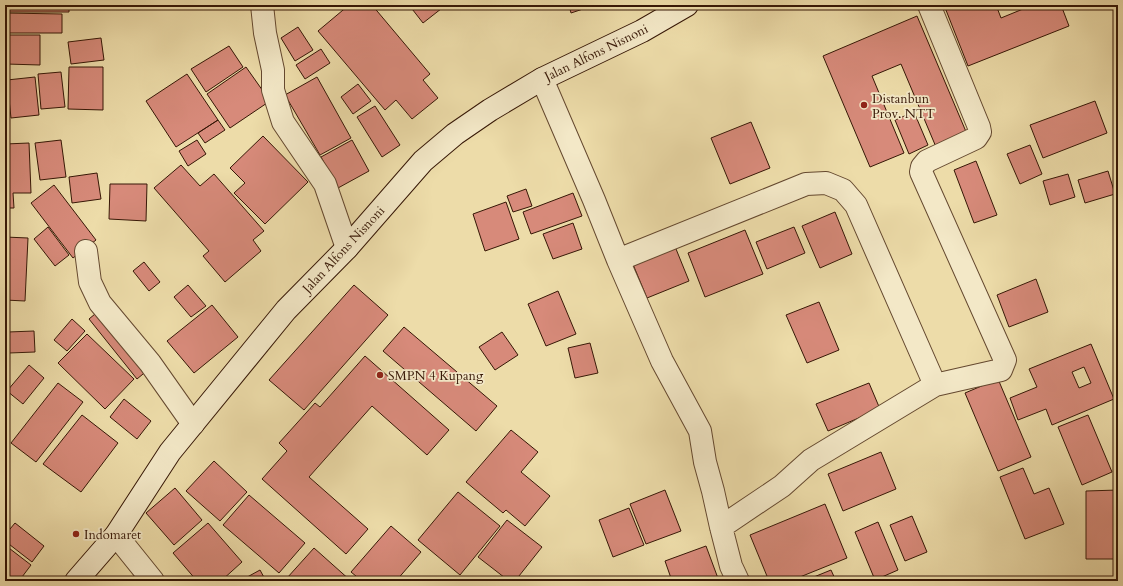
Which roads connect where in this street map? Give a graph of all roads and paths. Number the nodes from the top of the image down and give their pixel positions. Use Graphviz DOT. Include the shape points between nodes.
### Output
graph roads {
  1 [pos="262,5"];
  2 [pos="687,5"];
  3 [pos="929,5"];
  4 [pos="542,79"];
  5 [pos="347,248"];
  6 [pos="86,251"];
  7 [pos="618,260"];
  8 [pos="935,385"];
  9 [pos="193,424"];
  10 [pos="720,527"];
  11 [pos="116,535"];
  12 [pos="76,581"];
  13 [pos="153,581"];
  14 [pos="738,581"];
  1 -- 5 [label="street" via="273,70 273,90 283,122 325,184"];
  2 -- 4 [label="street, Jalan Alfons Nisnoni" via="642,31"];
  3 -- 8 [label="street" via="980,132 976,138 927,161 921,172 1005,360 1001,370"];
  4 -- 5 [label="street, Jalan Alfons Nisnoni" via="455,134 423,161"];
  4 -- 7 [label="street"];
  5 -- 9 [label="street, Jalan Alfons Nisnoni" via="286,310"];
  6 -- 9 [label="street" via="90,282 100,303 150,363"];
  7 -- 8 [label="street" via="806,184 826,183 843,190 856,205"];
  7 -- 10 [label="street" via="662,362 700,431"];
  8 -- 10 [label="street" via="811,460 782,486"];
  9 -- 11 [label="street, Jalan Alfons Nisnoni" via="170,452"];
  10 -- 14 [label="street"];
  11 -- 12 [label="street, Jalan Alfons Nisnoni"];
  11 -- 13 [label="street"];
}
